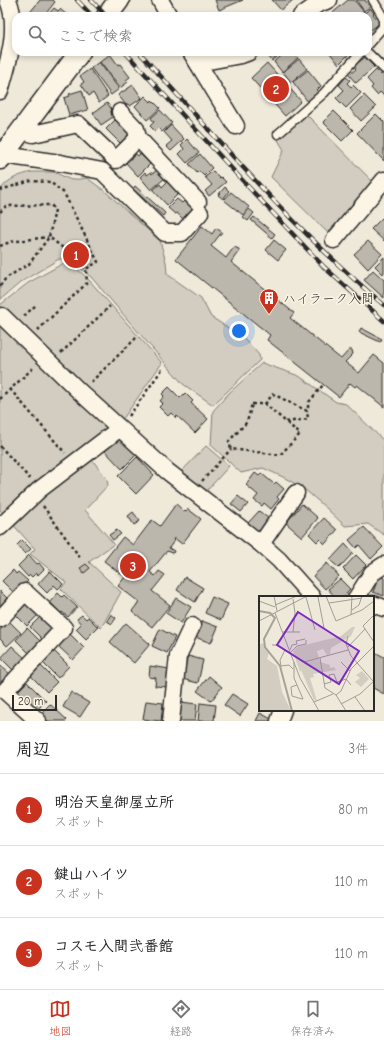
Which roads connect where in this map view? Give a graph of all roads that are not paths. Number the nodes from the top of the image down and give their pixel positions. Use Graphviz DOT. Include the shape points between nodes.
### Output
graph roads {
  1 [pos="8,0"];
  2 [pos="119,0"];
  3 [pos="160,0"];
  4 [pos="329,0"];
  5 [pos="373,0"];
  6 [pos="110,12"];
  7 [pos="167,12"];
  8 [pos="306,12"];
  9 [pos="12,20"];
  10 [pos="12,37"];
  11 [pos="372,39"];
  12 [pos="77,56"];
  13 [pos="218,56"];
  14 [pos="357,56"];
  15 [pos="371,56"];
  16 [pos="195,57"];
  17 [pos="384,69"];
  18 [pos="0,90"];
  19 [pos="120,112"];
  20 [pos="236,126"];
  21 [pos="22,131"];
  22 [pos="278,134"];
  23 [pos="138,138"];
  24 [pos="1,155"];
  25 [pos="384,180"];
  26 [pos="334,240"];
  27 [pos="2,316"];
  28 [pos="119,429"];
  29 [pos="296,493"];
  30 [pos="0,527"];
  31 [pos="261,544"];
  32 [pos="384,565"];
  33 [pos="311,596"];
  34 [pos="358,596"];
  35 [pos="374,604"];
  36 [pos="384,608"];
  37 [pos="0,619"];
  38 [pos="192,626"];
  39 [pos="283,711"];
  40 [pos="38,721"];
  41 [pos="171,721"];
  42 [pos="278,721"];
  1 -- 9 [label="street"];
  2 -- 6 [label="street"];
  3 -- 7 [label="street"];
  4 -- 8 [label="street"];
  5 -- 11 [label="lane" via="383,17 383,27"];
  10 -- 18 [label="street"];
  12 -- 21 [label="street"];
  13 -- 16 [label="street"];
  14 -- 22 [label="lane" via="324,93"];
  15 -- 17 [label="lane"];
  16 -- 20 [label="street"];
  19 -- 23 [label="street" via="136,129"];
  21 -- 23 [label="street" via="33,134 78,124 116,160"];
  21 -- 24 [label="street"];
  23 -- 24 [label="street" via="199,207 182,233 165,232 102,171"];
  25 -- 26 [label="street"];
  27 -- 28 [label="street"];
  28 -- 30 [label="street" via="37,492"];
  28 -- 31 [label="street" via="192,492"];
  29 -- 31 [label="street"];
  31 -- 33 [label="street"];
  32 -- 34 [label="street" via="372,573"];
  35 -- 36 [label="street"];
  37 -- 40 [label="street" via="25,592 64,628 4,691"];
  38 -- 41 [label="street" via="178,656"];
  39 -- 42 [label="street"];
}
